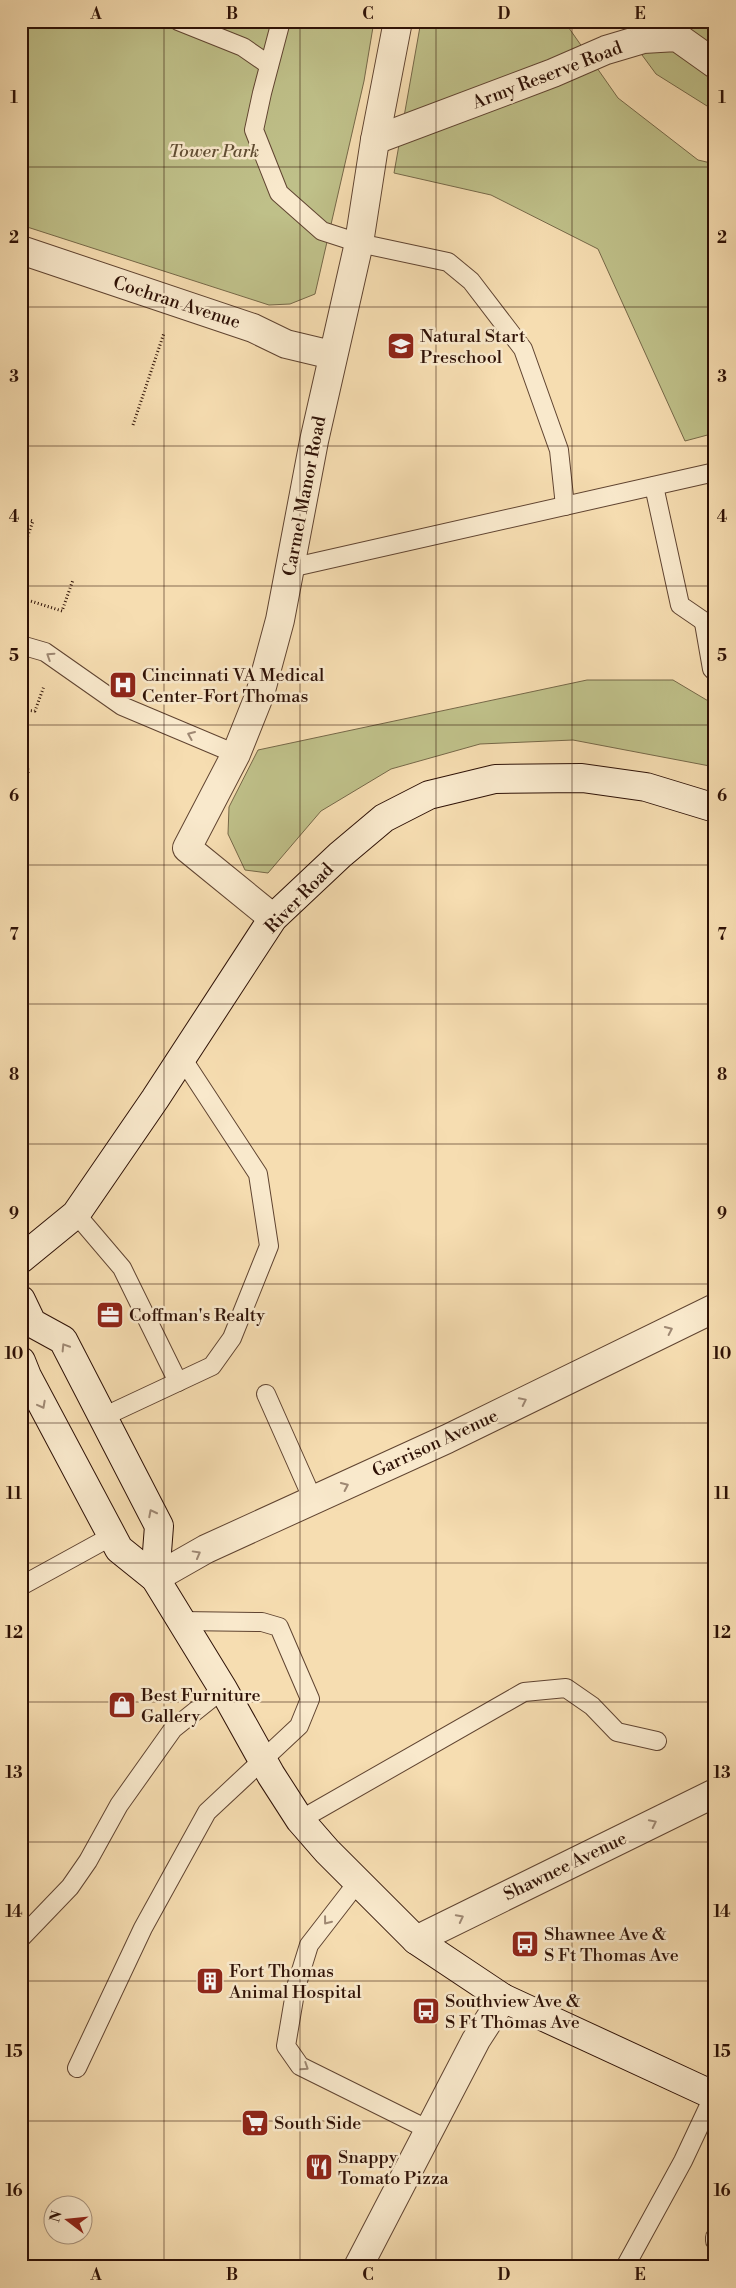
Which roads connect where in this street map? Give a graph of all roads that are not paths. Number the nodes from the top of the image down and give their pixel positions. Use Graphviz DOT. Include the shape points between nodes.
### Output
graph roads {
  1 [pos="178,21"];
  2 [pos="281,21"];
  3 [pos="398,21"];
  4 [pos="715,64"];
  5 [pos="269,65"];
  6 [pos="375,140"];
  7 [pos="359,243"];
  8 [pos="21,250"];
  9 [pos="332,355"];
  10 [pos="715,472"];
  11 [pos="654,486"];
  12 [pos="565,506"];
  13 [pos="290,568"];
  14 [pos="709,626"];
  15 [pos="21,645"];
  16 [pos="715,672"];
  17 [pos="236,754"];
  18 [pos="715,808"];
  19 [pos="273,918"];
  20 [pos="182,1058"];
  21 [pos="76,1214"];
  22 [pos="21,1259"];
  23 [pos="715,1308"];
  24 [pos="26,1312"];
  25 [pos="21,1360"];
  26 [pos="178,1382"];
  27 [pos="266,1394"];
  28 [pos="103,1417"];
  29 [pos="314,1500"];
  30 [pos="112,1536"];
  31 [pos="155,1578"];
  32 [pos="21,1586"];
  33 [pos="181,1621"];
  34 [pos="223,1690"];
  35 [pos="658,1741"];
  36 [pos="263,1759"];
  37 [pos="715,1792"];
  38 [pos="300,1820"];
  39 [pos="357,1883"];
  40 [pos="21,1938"];
  41 [pos="416,1940"];
  42 [pos="503,1998"];
  43 [pos="77,2068"];
  44 [pos="714,2096"];
  45 [pos="429,2130"];
  46 [pos="715,2236"];
  47 [pos="715,2241"];
  48 [pos="358,2267"];
  49 [pos="625,2267"];
  1 -- 5 [label="lane" via="243,47"];
  2 -- 5 [label="lane"];
  3 -- 6 [label="street, Carmel Manor Road"];
  4 -- 6 [label="street, Army Reserve Road" via="677,37 643,38"];
  5 -- 7 [label="lane" via="254,130 279,193 322,231"];
  6 -- 7 [label="street, Carmel Manor Road"];
  7 -- 9 [label="street, Carmel Manor Road"];
  7 -- 12 [label="lane" via="448,262 471,282 522,349 559,450"];
  8 -- 9 [label="street, Cochran Avenue" via="253,328 286,344"];
  9 -- 13 [label="street, Carmel Manor Road"];
  10 -- 11 [label="lane"];
  11 -- 12 [label="lane"];
  11 -- 14 [label="lane" via="680,605"];
  12 -- 13 [label="lane"];
  13 -- 17 [label="street, Carmel Manor Road" via="260,694"];
  14 -- 16 [label="lane" via="712,669"];
  17 -- 15 [label="lane, one-way" via="122,706 45,652"];
  17 -- 19 [label="street, Carmel Manor Road" via="187,848"];
  18 -- 19 [label="street, River Road" via="646,787 582,778 495,780 429,795 384,818"];
  19 -- 20 [label="street, River Road"];
  20 -- 21 [label="street, River Road"];
  20 -- 26 [label="lane" via="258,1174 269,1246 232,1338 212,1366"];
  21 -- 22 [label="street, River Road"];
  21 -- 26 [label="lane" via="122,1268"];
  29 -- 23 [label="street, Garrison Avenue, one-way"];
  24 -- 25 [label="street"];
  28 -- 24 [label="street, one-way" via="63,1340"];
  25 -- 30 [label="street, one-way"];
  26 -- 28 [label="lane"];
  27 -- 29 [label="lane"];
  31 -- 28 [label="street, one-way" via="159,1526"];
  31 -- 29 [label="street, Garrison Avenue, one-way" via="206,1549"];
  30 -- 31 [label="street" via="119,1549"];
  30 -- 32 [label="lane"];
  31 -- 33 [label="street"];
  33 -- 34 [label="street"];
  33 -- 36 [label="lane" via="262,1622 279,1627 310,1699 299,1726"];
  34 -- 36 [label="street"];
  34 -- 40 [label="lane" via="173,1729 119,1805 70,1887"];
  35 -- 38 [label="lane" via="617,1732 592,1706 566,1688 524,1692"];
  36 -- 38 [label="street"];
  36 -- 43 [label="lane" via="207,1812 143,1928"];
  41 -- 37 [label="street, Shawnee Avenue, one-way"];
  38 -- 39 [label="street"];
  39 -- 41 [label="street"];
  39 -- 45 [label="lane, one-way" via="310,1945 296,1988 286,2046 300,2066"];
  41 -- 42 [label="street"];
  42 -- 44 [label="street"];
  42 -- 45 [label="street" via="476,2040"];
  44 -- 49 [label="lane" via="683,2161"];
  45 -- 48 [label="street"];
  46 -- 47 [label="lane"];
}
